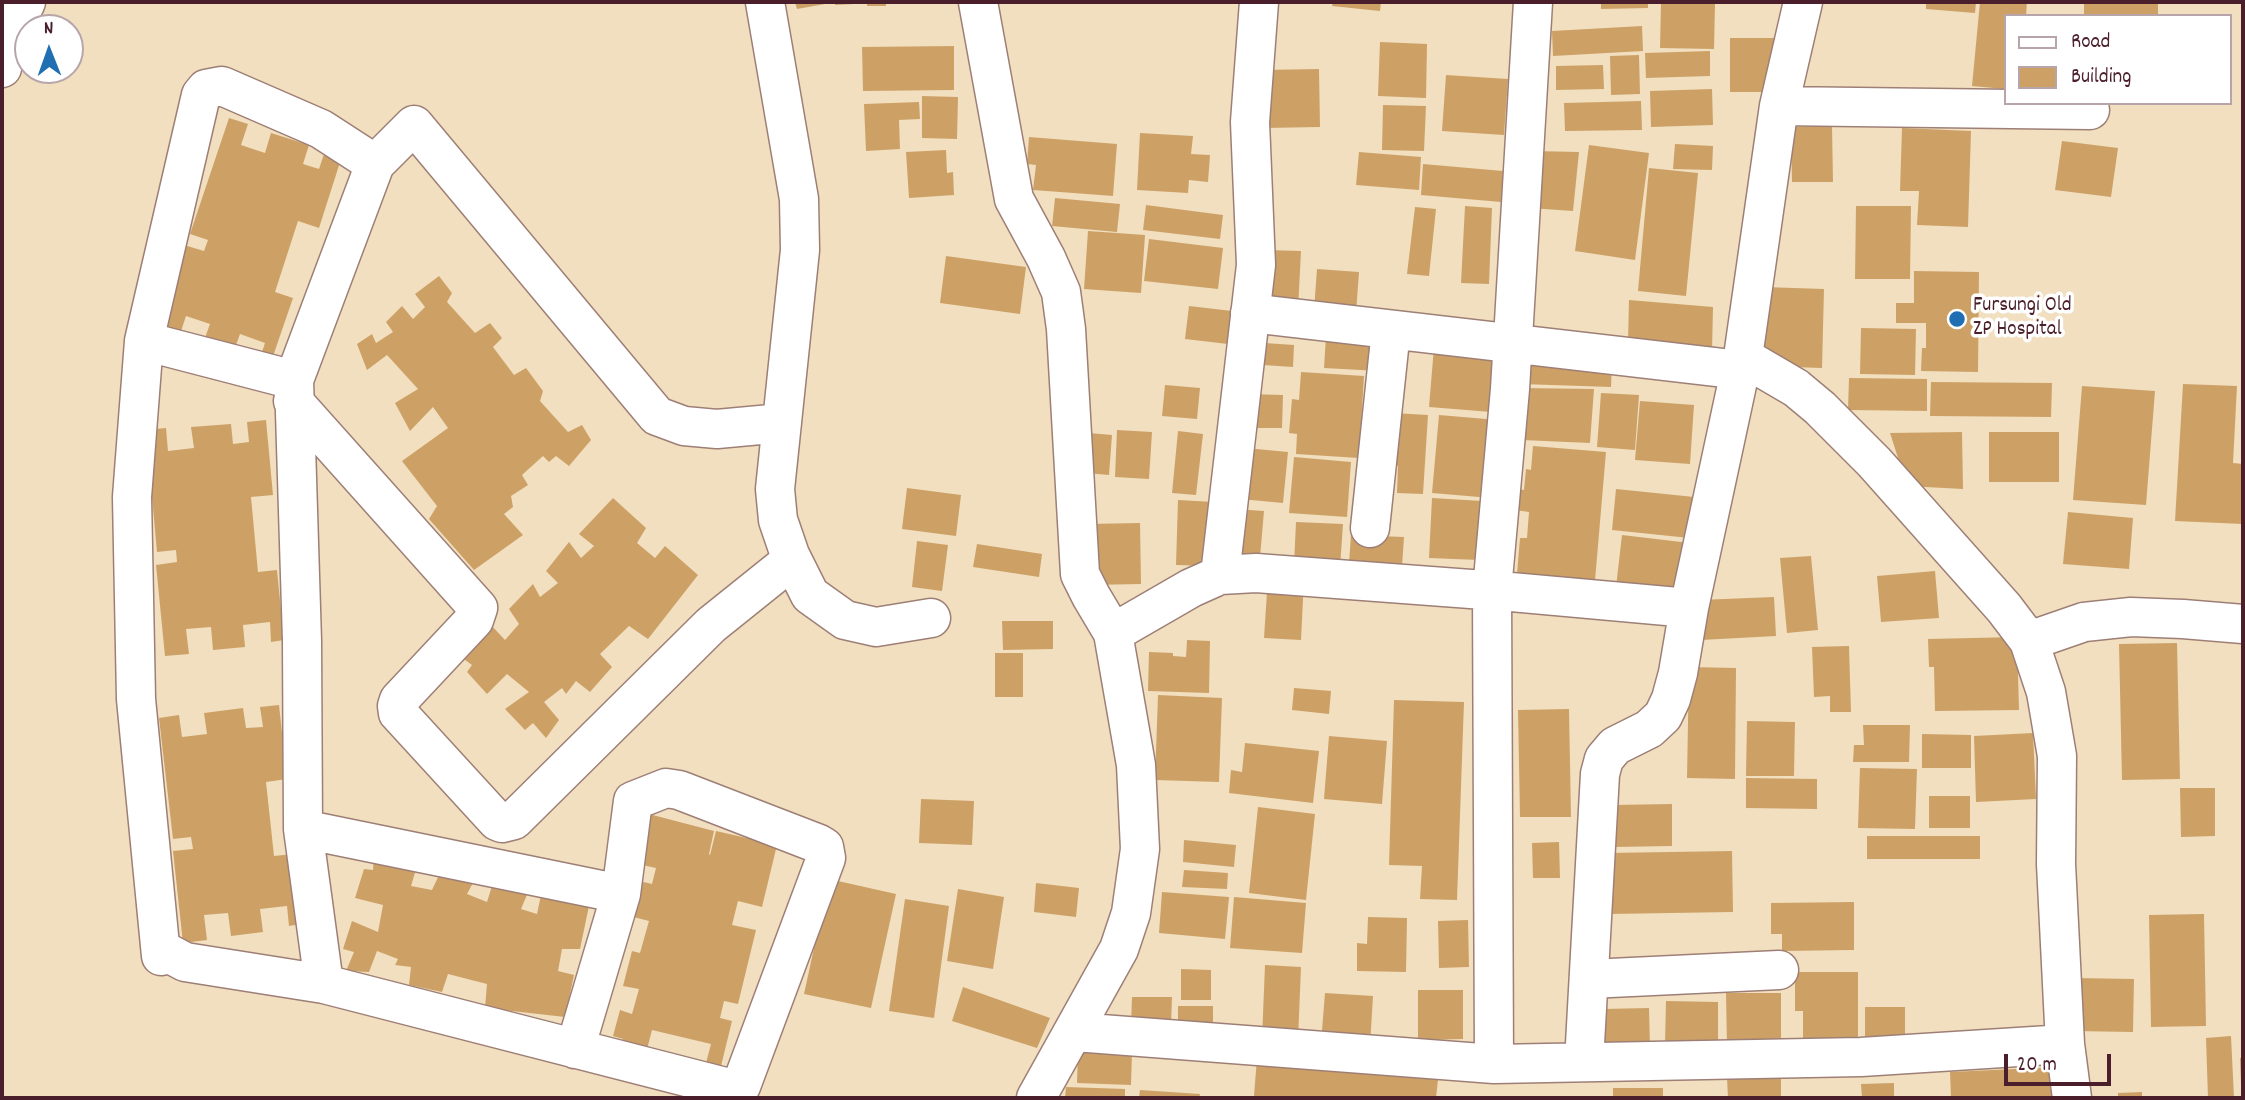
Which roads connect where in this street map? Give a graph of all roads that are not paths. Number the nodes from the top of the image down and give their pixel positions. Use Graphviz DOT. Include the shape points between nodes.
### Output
graph roads {
  1 [pos="26,2"];
  2 [pos="765,2"];
  3 [pos="978,2"];
  4 [pos="1259,2"];
  5 [pos="1533,2"];
  6 [pos="1803,2"];
  7 [pos="2,68"];
  8 [pos="1779,106"];
  9 [pos="2090,110"];
  10 [pos="375,164"];
  11 [pos="1250,313"];
  12 [pos="1391,330"];
  13 [pos="144,341"];
  14 [pos="1513,343"];
  15 [pos="1742,364"];
  16 [pos="294,390"];
  17 [pos="782,423"];
  18 [pos="1370,527"];
  19 [pos="792,561"];
  20 [pos="1220,575"];
  21 [pos="1492,590"];
  22 [pos="1689,608"];
  23 [pos="931,618"];
  24 [pos="2243,624"];
  25 [pos="1113,634"];
  26 [pos="2029,642"];
  27 [pos="303,829"];
  28 [pos="621,894"];
  29 [pos="1779,970"];
  30 [pos="1588,979"];
  31 [pos="324,984"];
  32 [pos="1075,1032"];
  33 [pos="2065,1044"];
  34 [pos="575,1049"];
  35 [pos="1584,1062"];
  36 [pos="1494,1064"];
  37 [pos="1036,1098"];
  38 [pos="2072,1098"];
  1 -- 7 [label="street" via="9,37"];
  2 -- 17 [label="street" via="799,199 800,250"];
  3 -- 25 [label="street" via="1014,199 1061,292 1080,574"];
  4 -- 11 [label="street" via="1250,122 1255,265"];
  5 -- 14 [label="street"];
  6 -- 8 [label="street"];
  8 -- 9 [label="street"];
  8 -- 15 [label="street"];
  10 -- 13 [label="street" via="321,129 222,86 206,89"];
  10 -- 16 [label="street"];
  10 -- 17 [label="street" via="414,125 657,416 684,426 717,429"];
  11 -- 12 [label="street"];
  11 -- 20 [label="street"];
  12 -- 14 [label="street"];
  12 -- 18 [label="street"];
  13 -- 16 [label="street"];
  13 -- 31 [label="street" via="132,497 136,699 161,956"];
  14 -- 15 [label="street"];
  14 -- 21 [label="street"];
  15 -- 22 [label="street"];
  15 -- 26 [label="street" via="1796,388 1820,408 1874,462"];
  16 -- 19 [label="street" via="478,608 474,620 397,706 398,713 497,821 514,820 711,625"];
  16 -- 27 [label="street"];
  17 -- 19 [label="street" via="775,489 778,520"];
  19 -- 23 [label="street" via="810,595 845,620 876,627"];
  20 -- 21 [label="street" via="1256,573"];
  20 -- 25 [label="street"];
  21 -- 22 [label="street"];
  21 -- 36 [label="street"];
  22 -- 30 [label="street" via="1678,673 1663,716 1649,729 1615,746 1604,759"];
  24 -- 26 [label="street" via="2131,617 2084,622"];
  25 -- 32 [label="street" via="1136,765 1140,849 1131,913 1119,949"];
  26 -- 33 [label="street" via="2046,692 2057,756 2056,864"];
  27 -- 28 [label="street"];
  27 -- 31 [label="street"];
  28 -- 34 [label="street"];
  28 -- 34 [label="street" via="633,801 666,788 819,844 825,852 741,1086 733,1088"];
  29 -- 30 [label="street"];
  30 -- 35 [label="street"];
  31 -- 34 [label="street"];
  32 -- 36 [label="street"];
  32 -- 37 [label="street"];
  33 -- 35 [label="street" via="1861,1057"];
  33 -- 38 [label="street"];
  35 -- 36 [label="street"];
}
